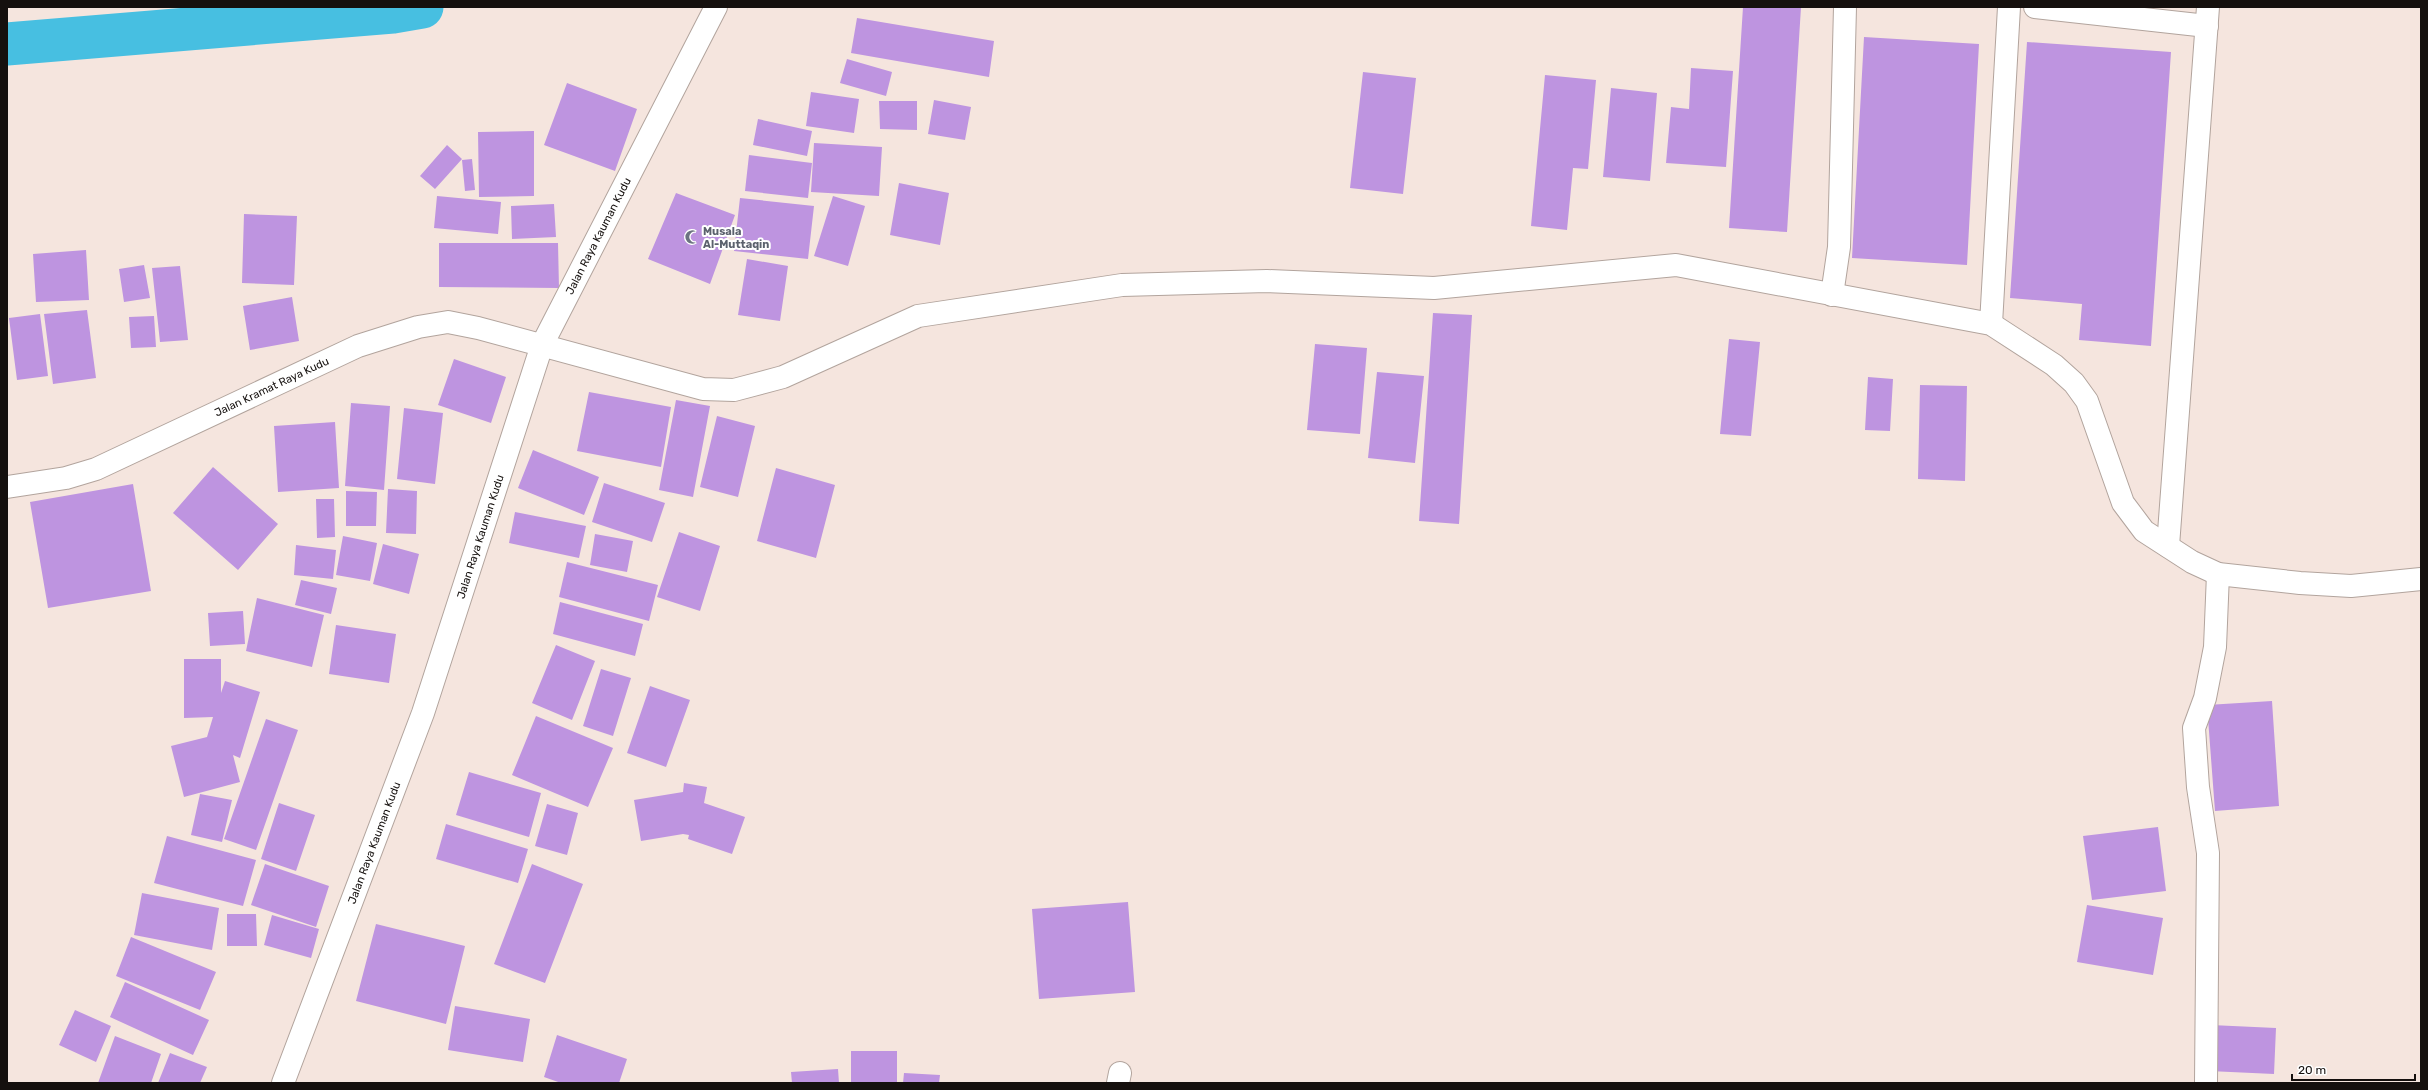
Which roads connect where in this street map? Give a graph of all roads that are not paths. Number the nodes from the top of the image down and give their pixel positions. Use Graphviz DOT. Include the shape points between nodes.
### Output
graph roads {
  1 [pos="716,7"];
  2 [pos="1845,7"];
  3 [pos="2009,7"];
  4 [pos="2035,7"];
  5 [pos="2208,16"];
  6 [pos="1832,295"];
  7 [pos="1992,324"];
  8 [pos="542,345"];
  9 [pos="7,487"];
  10 [pos="2168,546"];
  11 [pos="2218,574"];
  12 [pos="2421,579"];
  13 [pos="284,1083"];
  14 [pos="2206,1083"];
  1 -- 8 [label="street, Jalan Raya Kauman Kudu"];
  2 -- 6 [label="street" via="1839,247"];
  3 -- 7 [label="street"];
  4 -- 5 [label="street"];
  5 -- 10 [label="street"];
  6 -- 7 [label="street, Jalan Kramat Raya Kudu"];
  6 -- 8 [label="street, Jalan Kramat Raya Kudu" via="1676,265 1434,288 1268,281 1122,285 918,316 784,377 734,390 703,390"];
  7 -- 10 [label="street" via="2054,364 2074,383 2087,401 2123,503 2144,531"];
  8 -- 9 [label="street, Jalan Kramat Raya Kudu" via="448,322 418,327 358,346 96,469 53,481"];
  8 -- 13 [label="street, Jalan Raya Kauman Kudu" via="423,713"];
  10 -- 11 [label="street" via="2192,562"];
  11 -- 12 [label="street" via="2351,586"];
  11 -- 14 [label="street" via="2215,648 2205,698 2194,728 2198,787 2208,853"];
}
